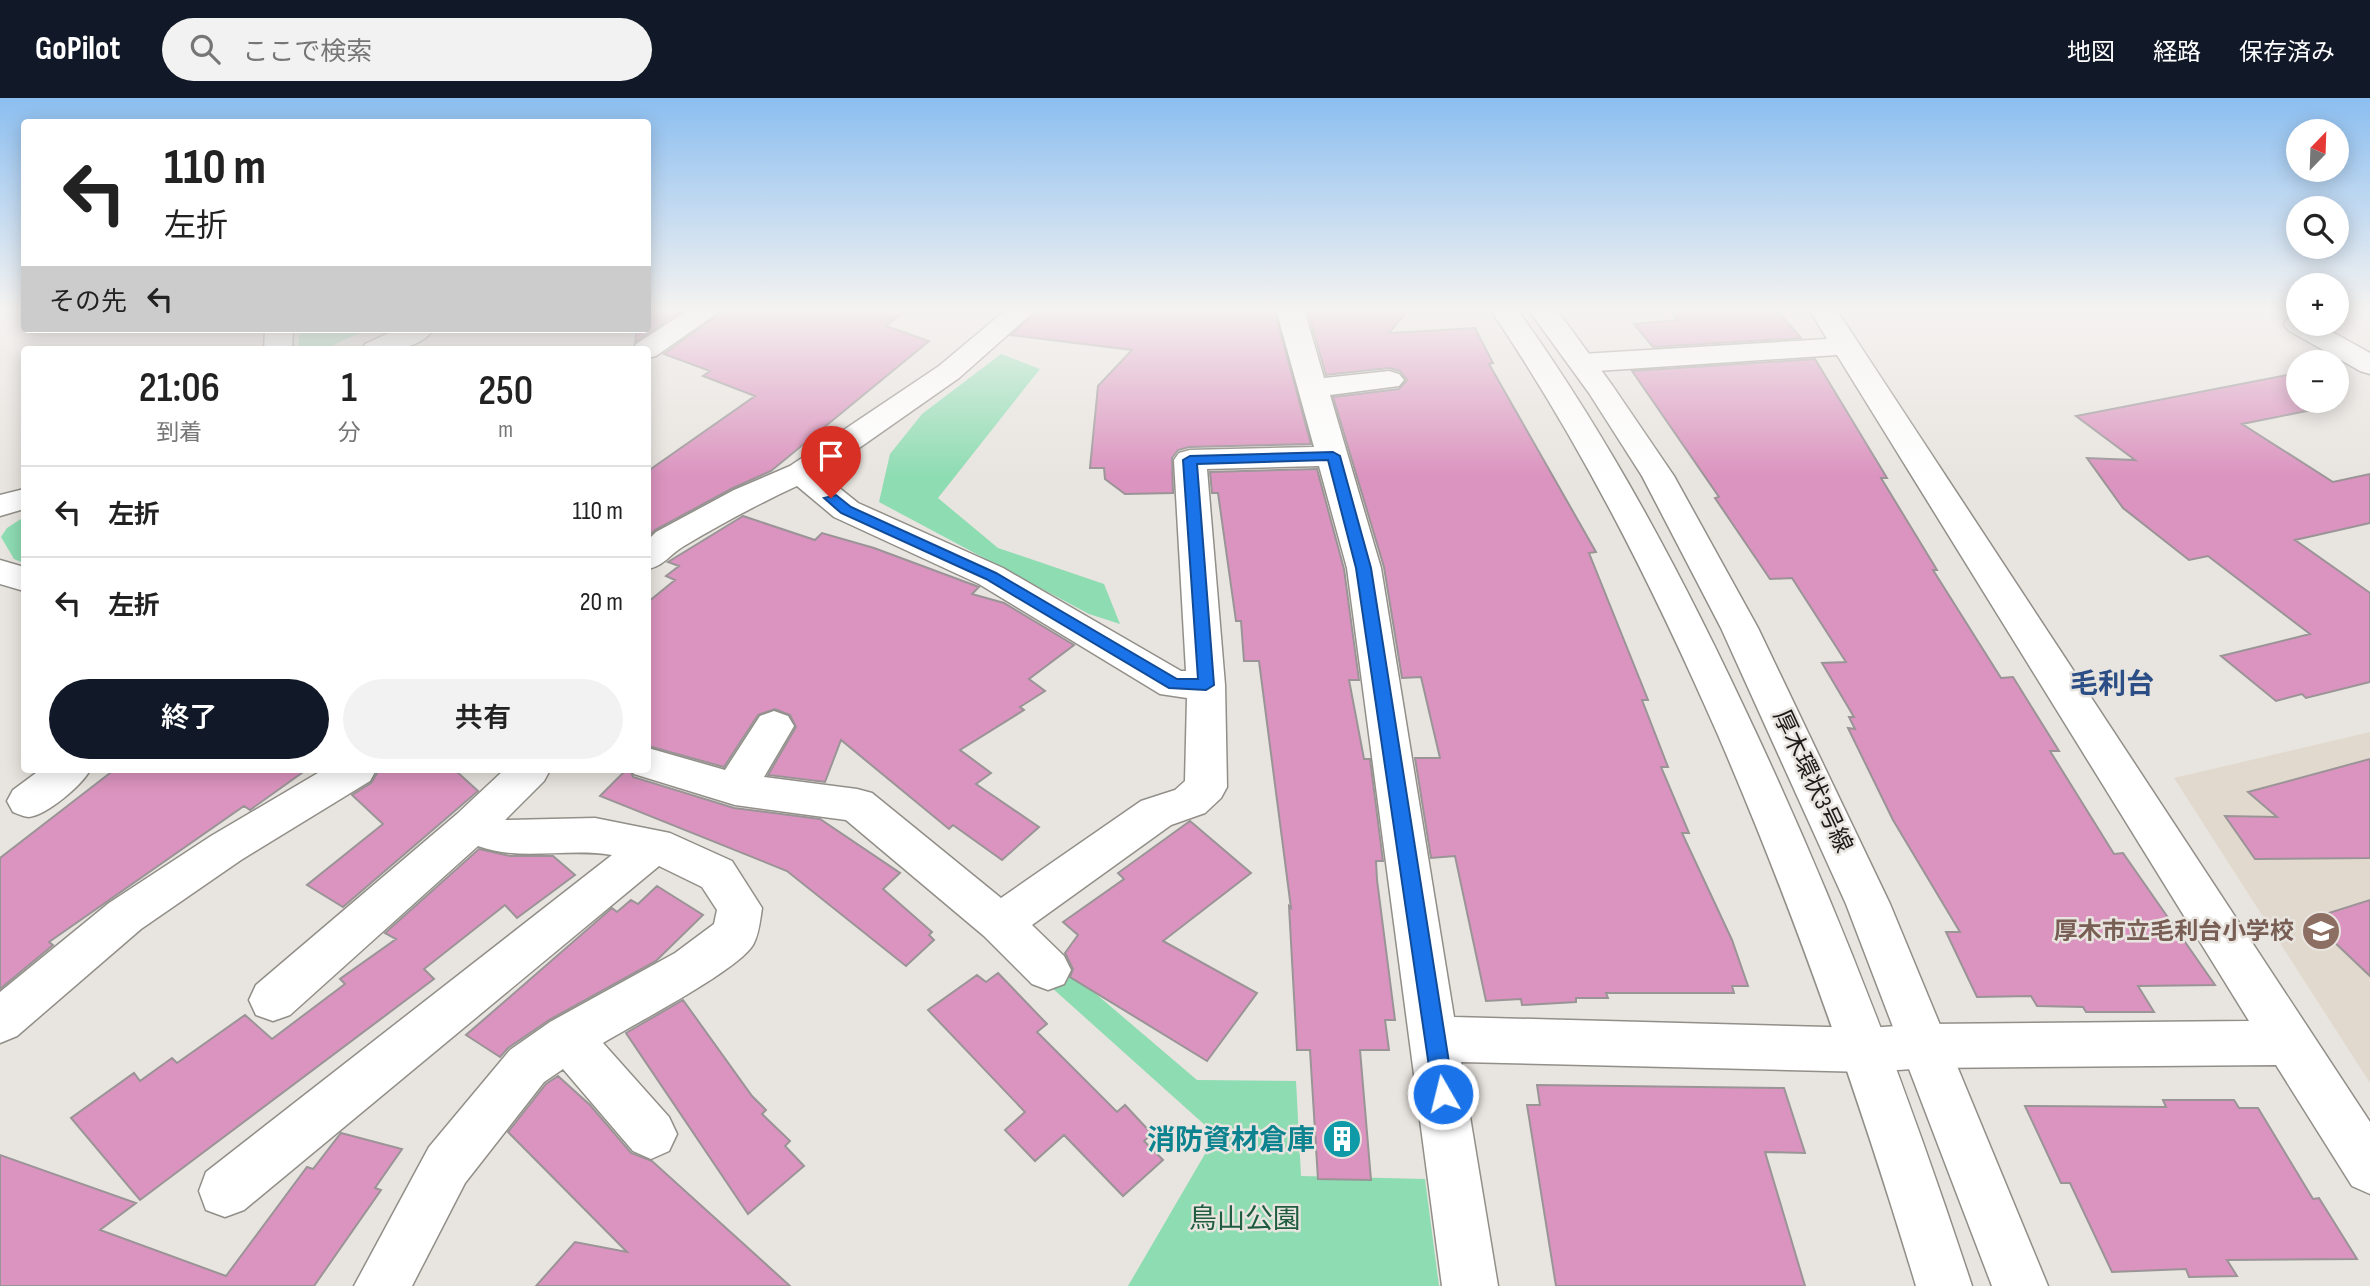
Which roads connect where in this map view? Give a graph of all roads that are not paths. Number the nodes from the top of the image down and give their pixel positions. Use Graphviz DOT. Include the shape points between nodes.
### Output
graph roads {
  1 [pos="958,364"];
  2 [pos="1306,364"];
  3 [pos="1544,364"];
  4 [pos="1583,364"];
  5 [pos="1856,364"];
  6 [pos="1389,380"];
  7 [pos="1313,388"];
  8 [pos="1333,456"];
  9 [pos="801,473"];
  10 [pos="21,500"];
  11 [pos="0,506"];
  12 [pos="651,555"];
  13 [pos="0,571"];
  14 [pos="21,579"];
  15 [pos="1206,685"];
  16 [pos="774,726"];
  17 [pos="651,765"];
  18 [pos="66,773"];
  19 [pos="351,773"];
  20 [pos="527,773"];
  21 [pos="735,789"];
  22 [pos="28,801"];
  23 [pos="472,826"];
  24 [pos="656,845"];
  25 [pos="1000,923"];
  26 [pos="1048,970"];
  27 [pos="273,1000"];
  28 [pos="0,1021"];
  29 [pos="567,1038"];
  30 [pos="1436,1039"];
  31 [pos="2289,1043"];
  32 [pos="1928,1046"];
  33 [pos="1867,1050"];
  34 [pos="651,1134"];
  35 [pos="2370,1168"];
  36 [pos="225,1191"];
  37 [pos="382,1286"];
  38 [pos="1470,1286"];
  39 [pos="1944,1286"];
  40 [pos="2020,1286"];
  1 -- 9 [label="street"];
  2 -- 7 [label="street"];
  3 -- 33 [label="street, 厚木環状3号線" via="1614,481 1687,623 1769,806"];
  4 -- 32 [label="street, 厚木環状3号線" via="1659,478 1735,620 1826,803"];
  5 -- 31 [label="street"];
  6 -- 7 [label="street"];
  7 -- 8 [label="street"];
  8 -- 15 [label="street" via="1190,460"];
  8 -- 30 [label="street" via="1364,568"];
  9 -- 12 [label="street" via="668,540"];
  9 -- 15 [label="street" via="846,510 991,576 1174,684"];
  10 -- 11 [label="street"];
  13 -- 14 [label="street"];
  15 -- 25 [label="street" via="1206,787 1190,802 1156,813"];
  16 -- 21 [label="street"];
  17 -- 21 [label="street"];
  18 -- 22 [label="street"];
  19 -- 28 [label="street" via="125,916"];
  20 -- 23 [label="street"];
  21 -- 25 [label="street" via="857,805"];
  23 -- 24 [label="street" via="502,837 596,835"];
  23 -- 27 [label="street"];
  24 -- 29 [label="street" via="717,874 740,908 735,934 691,967"];
  24 -- 36 [label="street"];
  25 -- 26 [label="street"];
  29 -- 34 [label="street"];
  29 -- 37 [label="street" via="527,1066 447,1165"];
  30 -- 33 [label="street"];
  30 -- 38 [label="street"];
  31 -- 32 [label="street"];
  31 -- 35 [label="street"];
  32 -- 33 [label="street"];
  32 -- 40 [label="street, 厚木環状3号線"];
  33 -- 39 [label="street, 厚木環状3号線"];
}
